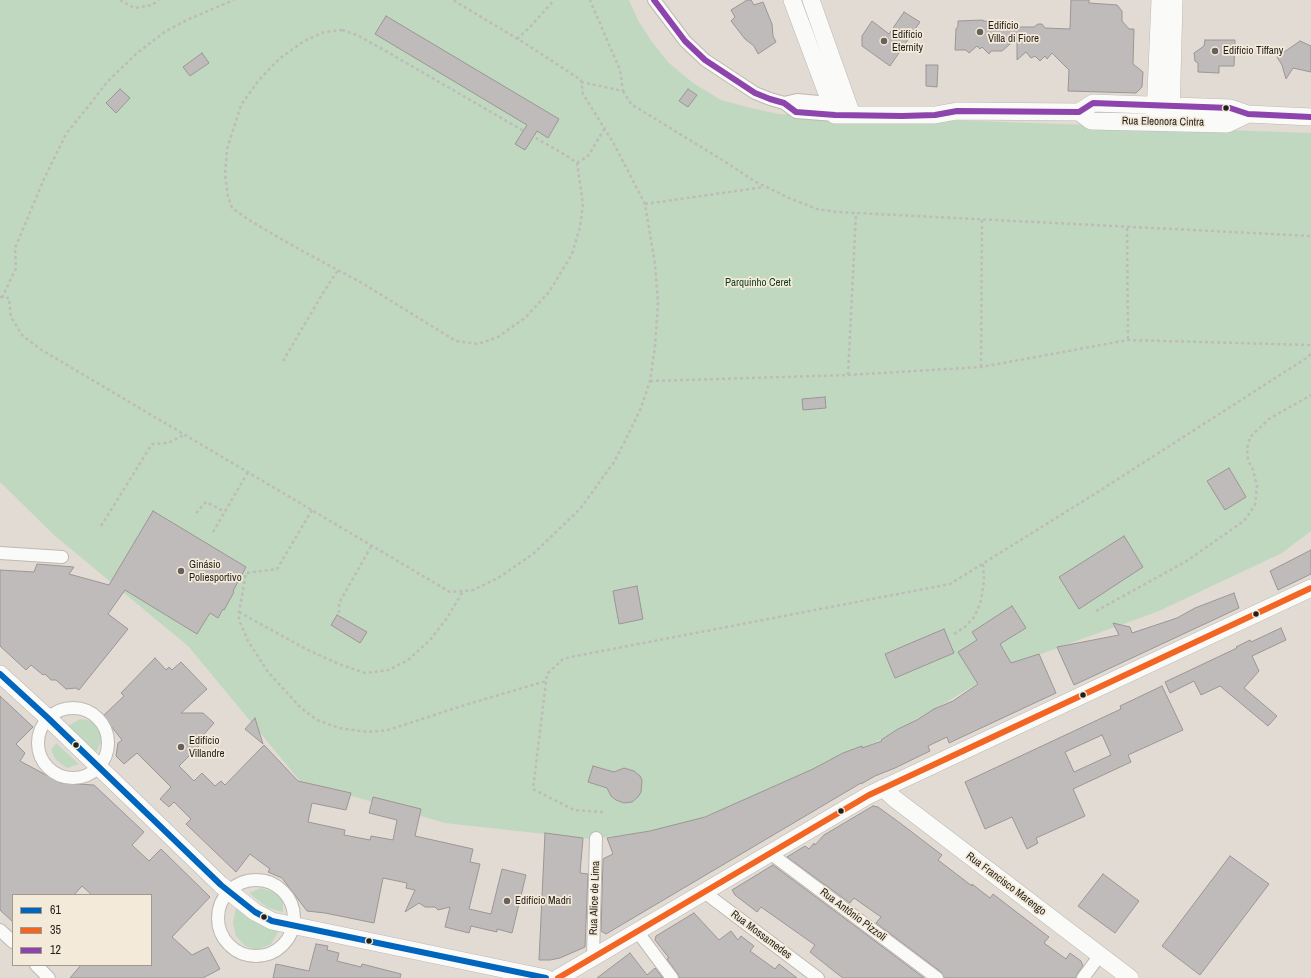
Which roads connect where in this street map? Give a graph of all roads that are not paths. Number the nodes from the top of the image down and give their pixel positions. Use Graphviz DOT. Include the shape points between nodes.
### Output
graph roads {
  1 [pos="654,0"];
  2 [pos="792,0"];
  3 [pos="811,0"];
  4 [pos="1160,0"];
  5 [pos="1174,0"];
  6 [pos="1163,105"];
  7 [pos="832,109"];
  8 [pos="850,109"];
  9 [pos="1079,112"];
  10 [pos="1248,114"];
  11 [pos="1311,117"];
  12 [pos="1163,123"];
  13 [pos="0,553"];
  14 [pos="62,557"];
  15 [pos="1311,588"];
  16 [pos="0,674"];
  17 [pos="48,718"];
  18 [pos="100,767"];
  19 [pos="884,788"];
  20 [pos="596,838"];
  21 [pos="770,853"];
  22 [pos="228,892"];
  23 [pos="704,892"];
  24 [pos="294,926"];
  25 [pos="0,930"];
  26 [pos="637,931"];
  27 [pos="12,941"];
  28 [pos="1100,955"];
  29 [pos="593,957"];
  30 [pos="37,966"];
  31 [pos="49,978"];
  32 [pos="546,978"];
  33 [pos="558,978"];
  34 [pos="672,978"];
  35 [pos="818,978"];
  36 [pos="936,978"];
  37 [pos="1083,978"];
  38 [pos="1130,978"];
  1 -- 7 [label="street, Rua Eleonora Cintra" via="685,41 705,60 755,93 784,103 797,100"];
  2 -- 7 [label="main road"];
  3 -- 8 [label="main road"];
  4 -- 6 [label="main road"];
  5 -- 6 [label="main road"];
  6 -- 9 [label="main road, Rua Eleonora Cintra" via="1093,103"];
  6 -- 10 [label="main road, Rua Eleonora Cintra" via="1230,108"];
  6 -- 12 [label="main road"];
  7 -- 8 [label="main road, Rua Eleonora Cintra"];
  8 -- 9 [label="main road, Rua Eleonora Cintra" via="934,115 957,111"];
  9 -- 12 [label="main road, Rua Eleonora Cintra" via="1091,121"];
  10 -- 11 [label="main road, Rua Eleonora Cintra"];
  10 -- 12 [label="main road, Rua Eleonora Cintra" via="1227,124"];
  13 -- 14 [label="street"];
  15 -- 19 [label="main road"];
  16 -- 17 [label="main road"];
  17 -- 18 [label="main road"];
  17 -- 18 [label="street" via="58,711 70,708 82,709 102,722 108,733 109,745"];
  17 -- 18 [label="street" via="38,738 41,760 48,769 68,779 80,778"];
  18 -- 22 [label="main road"];
  19 -- 21 [label="main road"];
  19 -- 28 [label="main road, Rua Francisco Marengo" via="894,799"];
  20 -- 29 [label="street, Rua Alice de Lima"];
  21 -- 23 [label="main road"];
  21 -- 36 [label="street, Rua Antônio Pizzoli"];
  22 -- 24 [label="main road" via="272,921"];
  22 -- 24 [label="street" via="238,884 250,880 274,884 290,901 294,913"];
  22 -- 24 [label="street" via="221,903 218,915 219,928 233,949 257,956 270,954 289,938"];
  23 -- 26 [label="main road"];
  23 -- 35 [label="street, Rua Mossamedes"];
  24 -- 32 [label="main road"];
  25 -- 27 [label="street"];
  26 -- 29 [label="main road"];
  26 -- 34 [label="street"];
  28 -- 37 [label="street"];
  28 -- 38 [label="main road, Rua Francisco Marengo"];
  29 -- 33 [label="main road"];
  30 -- 31 [label="street"];
}
